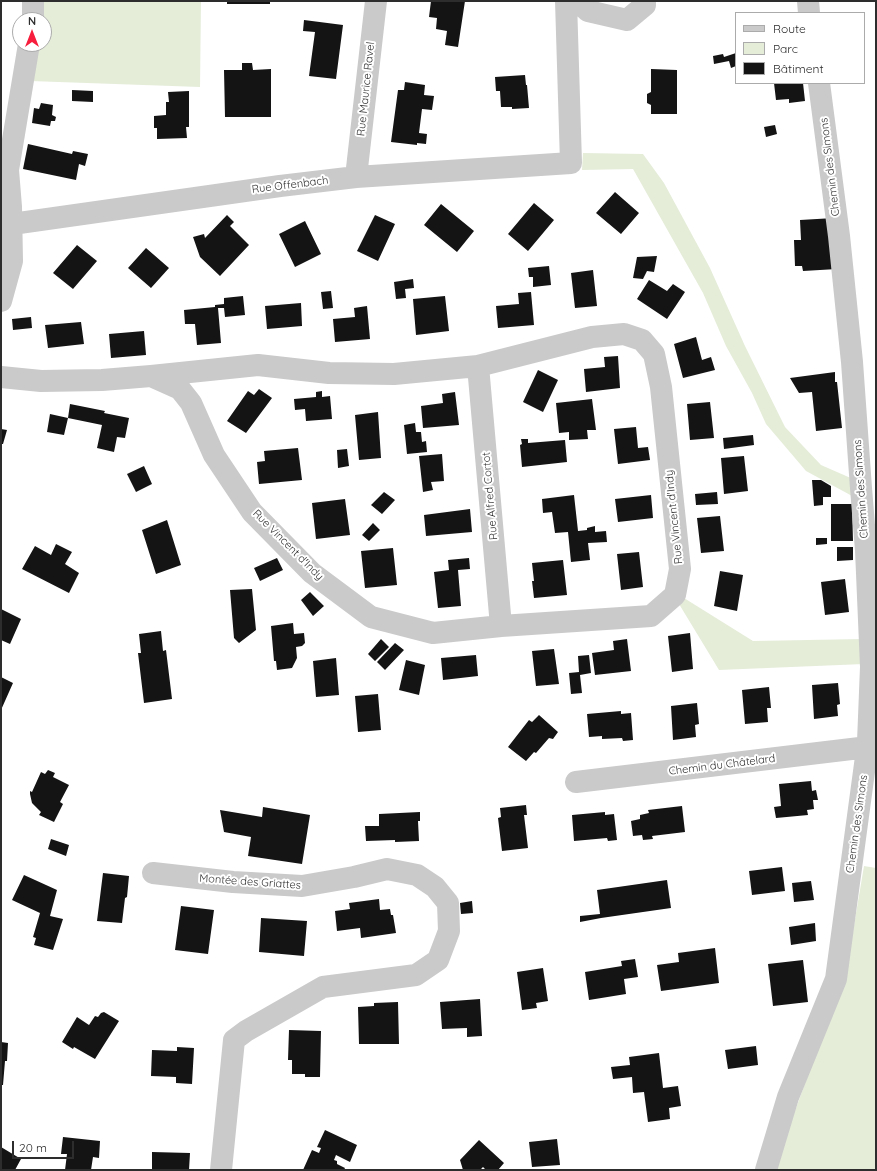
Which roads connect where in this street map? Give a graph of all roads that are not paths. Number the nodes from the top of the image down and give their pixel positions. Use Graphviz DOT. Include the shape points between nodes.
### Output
graph roads {
  1 [pos="34,1"];
  2 [pos="376,1"];
  3 [pos="566,1"];
  4 [pos="577,1"];
  5 [pos="645,1"];
  6 [pos="808,1"];
  7 [pos="33,12"];
  8 [pos="809,12"];
  9 [pos="28,52"];
  10 [pos="819,84"];
  11 [pos="356,177"];
  12 [pos="12,224"];
  13 [pos="1,301"];
  14 [pos="1,360"];
  15 [pos="478,366"];
  16 [pos="214,370"];
  17 [pos="151,376"];
  18 [pos="1,377"];
  19 [pos="41,381"];
  20 [pos="191,403"];
  21 [pos="501,626"];
  22 [pos="872,748"];
  23 [pos="576,782"];
  24 [pos="153,873"];
  25 [pos="221,1170"];
  26 [pos="766,1170"];
  1 -- 7 [label="street"];
  2 -- 11 [label="street, Rue Maurice Ravel"];
  3 -- 11 [label="street, Rue Offenbach" via="571,163"];
  4 -- 5 [label="street" via="588,11 627,20 645,5"];
  6 -- 8 [label="street"];
  9 -- 12 [label="street" via="8,170"];
  10 -- 22 [label="street, Chemin des Simons" via="852,362 866,550"];
  11 -- 12 [label="street, Rue Offenbach"];
  12 -- 13 [label="street" via="12,260"];
  14 -- 19 [label="street, Rue Vincent d'Indy"];
  15 -- 16 [label="street, Rue Vincent d'Indy" via="394,374 329,373 258,365"];
  15 -- 21 [label="street, Rue Alfred Cortot"];
  15 -- 21 [label="street, Rue Vincent d'Indy" via="592,337 624,334 642,340 654,354 661,387 680,569 675,595 651,616"];
  16 -- 17 [label="street, Rue Vincent d'Indy"];
  16 -- 20 [label="street" via="198,385"];
  17 -- 19 [label="street, Rue Vincent d'Indy"];
  17 -- 20 [label="street, Rue Vincent d'Indy" via="180,389"];
  18 -- 19 [label="street"];
  20 -- 21 [label="street, Rue Vincent d'Indy" via="214,455 252,512 312,573 371,617 433,633"];
  22 -- 23 [label="street, Chemin du Châtelard"];
  22 -- 26 [label="street, Chemin des Simons" via="836,978 788,1097"];
  24 -- 25 [label="street, Montée des Griattes" via="233,882 302,886 387,869 417,875 436,887 448,903 449,931 438,960 416,975 323,988 234,1040"];
}
